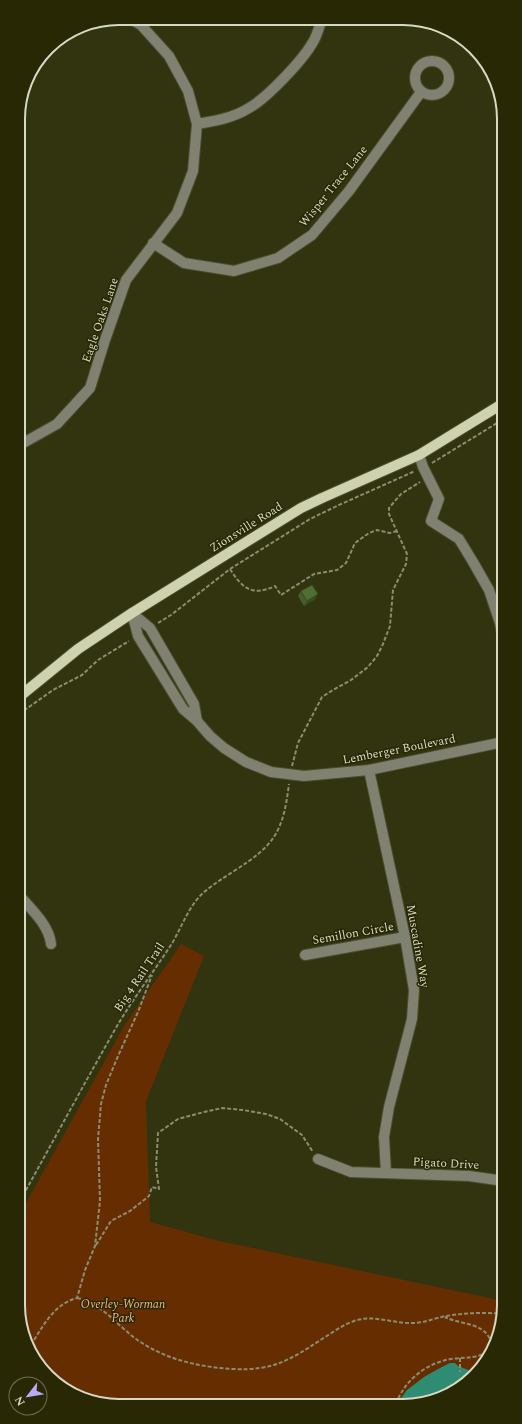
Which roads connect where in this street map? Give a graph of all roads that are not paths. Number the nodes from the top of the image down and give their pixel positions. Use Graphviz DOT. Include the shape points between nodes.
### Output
graph roads {
  1 [pos="146,25"];
  2 [pos="320,25"];
  3 [pos="421,92"];
  4 [pos="197,124"];
  5 [pos="153,243"];
  6 [pos="497,407"];
  7 [pos="25,442"];
  8 [pos="419,455"];
  9 [pos="132,613"];
  10 [pos="497,614"];
  11 [pos="25,692"];
  12 [pos="497,743"];
  13 [pos="369,770"];
  14 [pos="25,902"];
  15 [pos="405,937"];
  16 [pos="51,944"];
  17 [pos="305,955"];
  18 [pos="318,1159"];
  19 [pos="386,1173"];
  20 [pos="497,1180"];
  1 -- 4 [label="street, Eagle Oaks Lane" via="169,56 188,91"];
  2 -- 4 [label="street" via="314,42 297,63 271,91 250,108 223,119"];
  3 -- 5 [label="street, Wisper Trace Lane" via="349,191 312,235 278,258 234,271 184,263"];
  4 -- 5 [label="street, Eagle Oaks Lane" via="193,171 177,213"];
  5 -- 7 [label="street, Eagle Oaks Lane" via="126,280 90,388 57,424"];
  6 -- 8 [label="main road, Zionsville Road"];
  8 -- 9 [label="main road, Zionsville Road" via="301,508"];
  8 -- 10 [label="street" via="439,499 431,521 459,539 489,590"];
  9 -- 11 [label="main road, Zionsville Road" via="78,650"];
  9 -- 13 [label="street, Lemberger Boulevard" via="138,636 183,709 224,748 246,762 271,772 304,776"];
  12 -- 13 [label="street, Lemberger Boulevard"];
  13 -- 15 [label="street, Muscadine Way"];
  14 -- 16 [label="street" via="41,922"];
  15 -- 17 [label="street, Semillon Circle"];
  15 -- 19 [label="street, Muscadine Way" via="414,990 412,1018 389,1106 384,1137"];
  18 -- 19 [label="street, Pigato Drive" via="351,1172"];
  19 -- 20 [label="street, Pigato Drive" via="469,1176"];
}
